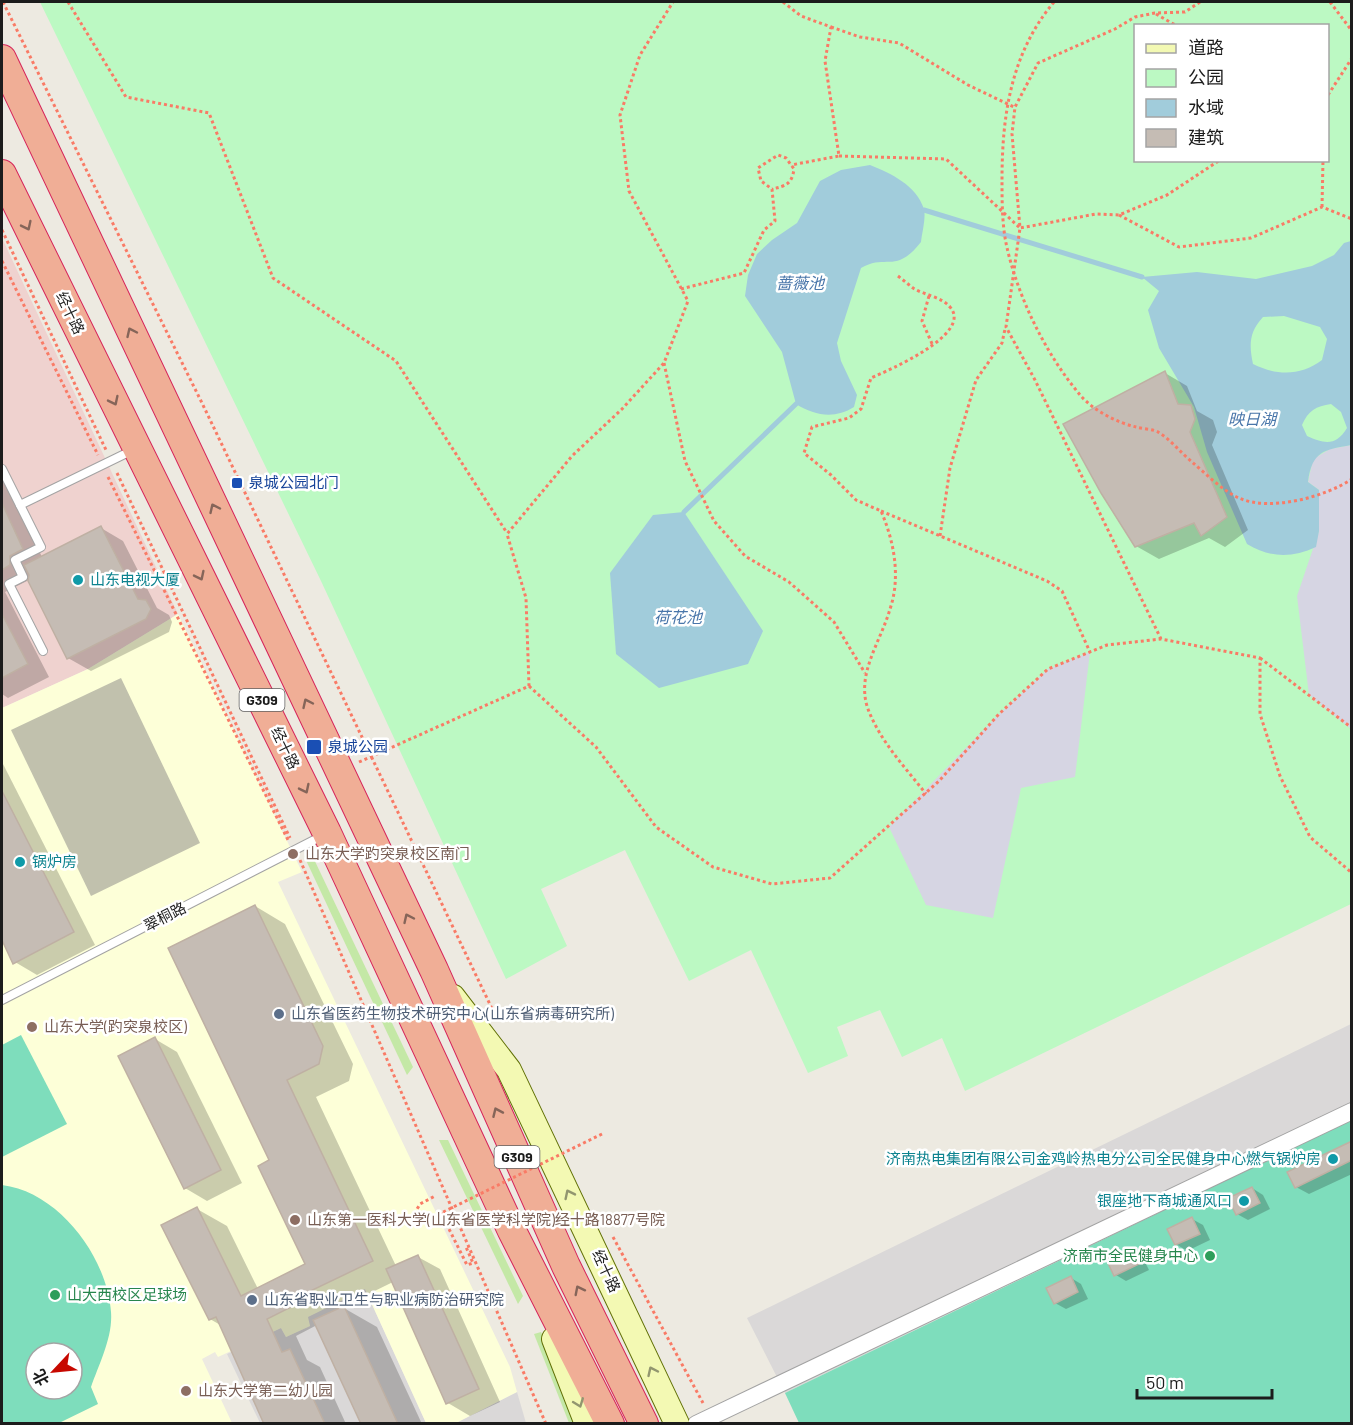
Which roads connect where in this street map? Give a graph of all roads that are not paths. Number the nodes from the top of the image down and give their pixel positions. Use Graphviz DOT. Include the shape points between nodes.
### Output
graph roads {
  1 [pos="2,59"];
  2 [pos="2,174"];
  3 [pos="137,448"];
  4 [pos="2,469"];
  5 [pos="20,505"];
  6 [pos="43,651"];
  7 [pos="327,834"];
  8 [pos="434,970"];
  9 [pos="2,1000"];
  10 [pos="1352,1111"];
  11 [pos="512,1231"];
  12 [pos="703,1420"];
  13 [pos="587,1424"];
  14 [pos="610,1424"];
  15 [pos="644,1424"];
  16 [pos="677,1424"];
  8 -- 1 [label="highway, 经十路 / G309, one-way"];
  2 -- 3 [label="highway, 经十路 / G309, one-way"];
  3 -- 5 [label="lane"];
  3 -- 7 [label="highway, 经十路 / G309, one-way"];
  4 -- 5 [label="lane"];
  5 -- 6 [label="lane" via="41,547 15,560 23,577 9,584"];
  7 -- 9 [label="lane, 翠桐路"];
  7 -- 11 [label="highway, 经十路 / G309"];
  15 -- 8 [label="highway, 经十路 / G309, one-way" via="566,1266"];
  16 -- 8 [label="main road, 经十路, one-way" via="509,1070"];
  10 -- 12 [label="street"];
  11 -- 13 [label="main road, 经十路, one-way"];
  11 -- 14 [label="highway, 经十路 / G309"];
}
